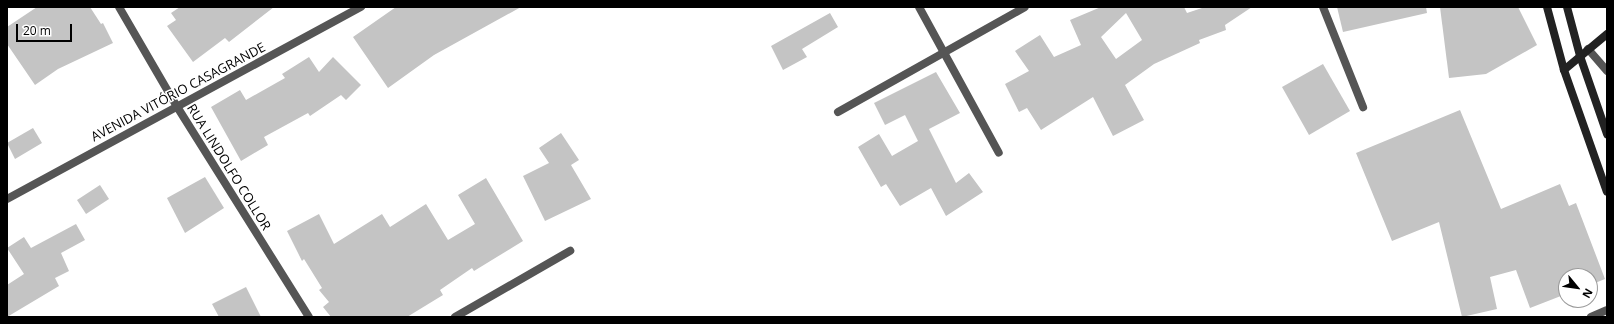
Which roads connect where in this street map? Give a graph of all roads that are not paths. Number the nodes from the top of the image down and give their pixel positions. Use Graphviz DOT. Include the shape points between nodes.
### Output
graph roads {
  1 [pos="119,7"];
  2 [pos="361,7"];
  3 [pos="919,7"];
  4 [pos="1025,7"];
  5 [pos="1323,7"];
  6 [pos="1547,7"];
  7 [pos="1567,7"];
  8 [pos="1607,34"];
  9 [pos="1588,50"];
  10 [pos="944,53"];
  11 [pos="1580,56"];
  12 [pos="1564,70"];
  13 [pos="1607,70"];
  14 [pos="176,105"];
  15 [pos="1362,107"];
  16 [pos="838,112"];
  17 [pos="1607,134"];
  18 [pos="999,153"];
  19 [pos="1607,192"];
  20 [pos="7,199"];
  21 [pos="570,251"];
  22 [pos="1607,310"];
  23 [pos="310,317"];
  24 [pos="455,317"];
  25 [pos="1591,317"];
  1 -- 14 [label="street, RUA LINDOLFO COLLOR"];
  2 -- 14 [label="street, AVENIDA VITÓRIO CASAGRANDE"];
  3 -- 10 [label="street"];
  4 -- 10 [label="street"];
  5 -- 15 [label="street"];
  6 -- 12 [label="main road"];
  7 -- 11 [label="main road"];
  8 -- 9 [label="main road"];
  9 -- 11 [label="main road"];
  9 -- 13 [label="street"];
  10 -- 16 [label="street"];
  10 -- 18 [label="street"];
  11 -- 12 [label="main road"];
  11 -- 17 [label="main road"];
  12 -- 19 [label="main road"];
  14 -- 20 [label="street, AVENIDA VITÓRIO CASAGRANDE"];
  14 -- 23 [label="street, RUA LINDOLFO COLLOR"];
  21 -- 24 [label="street"];
  22 -- 25 [label="street"];
}
